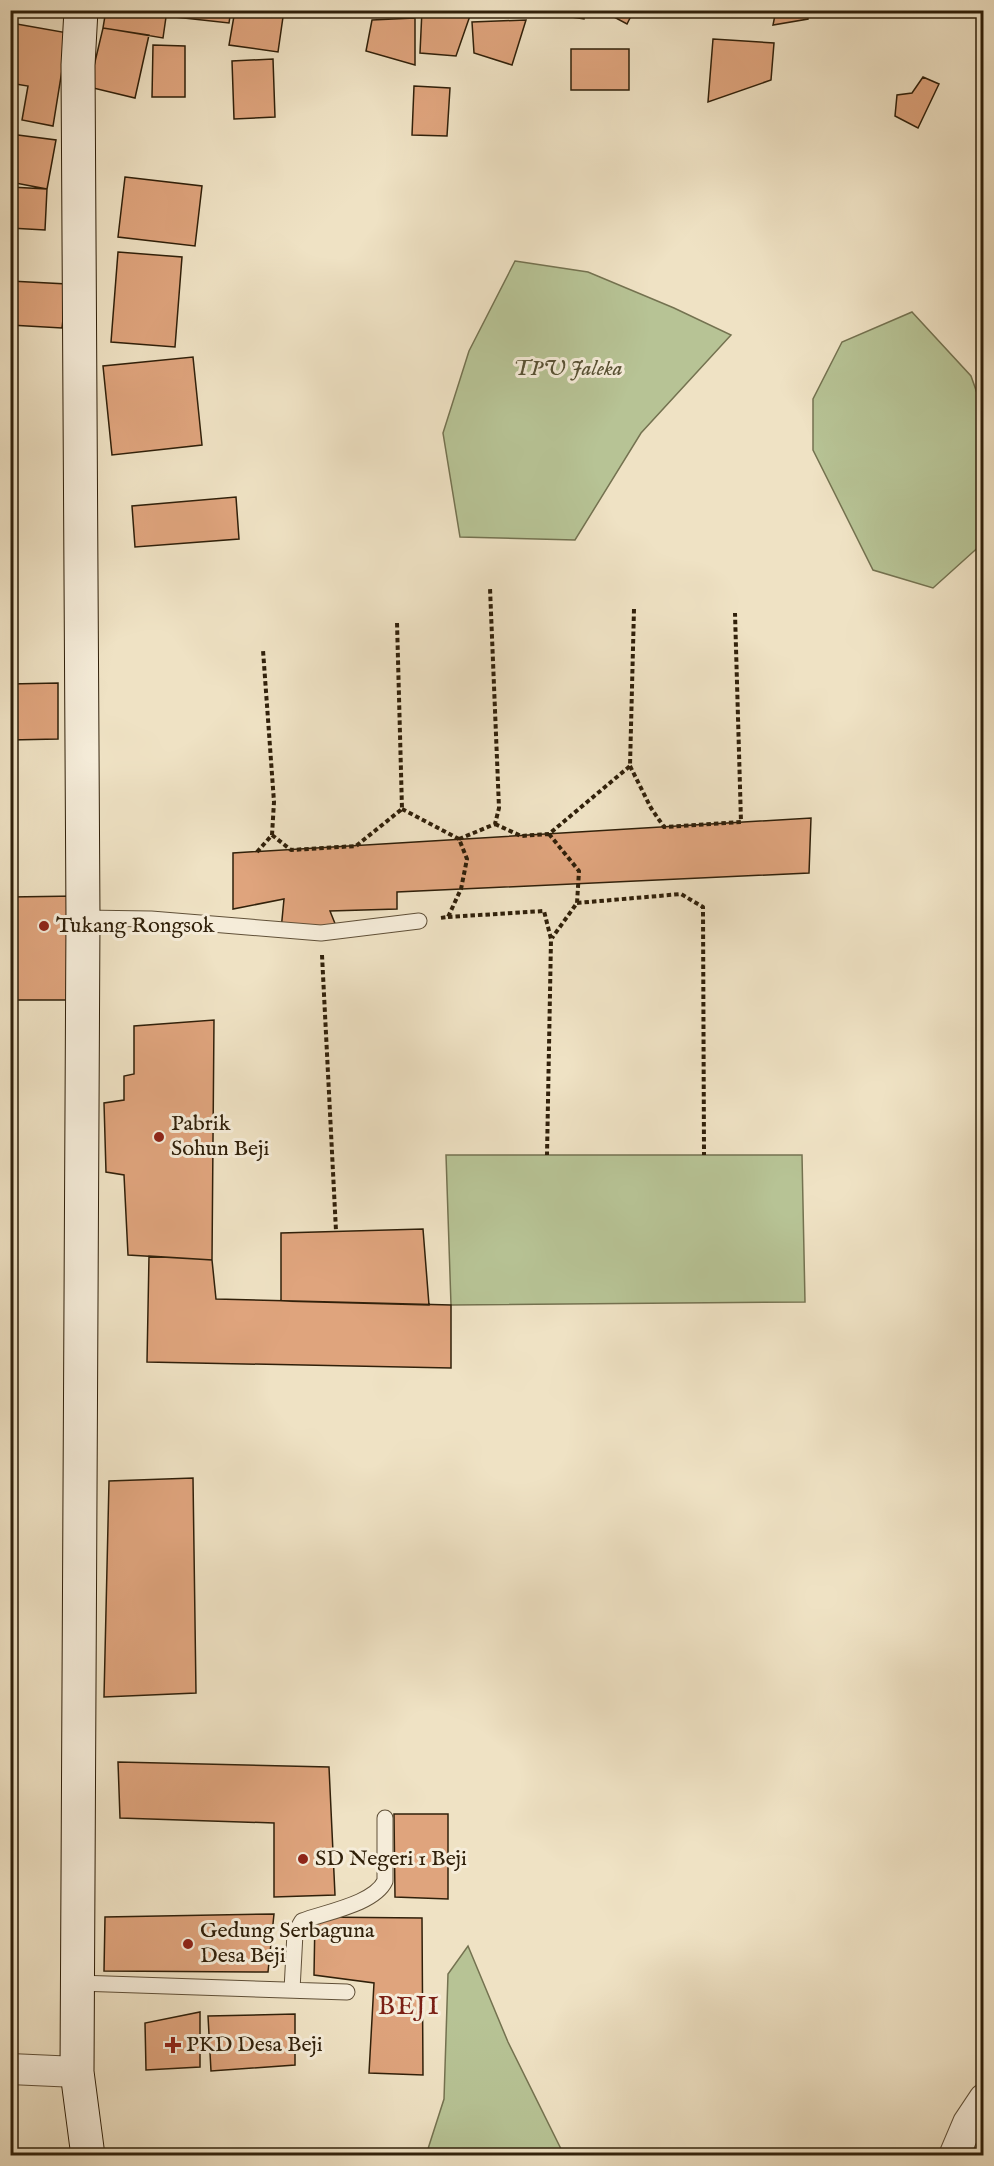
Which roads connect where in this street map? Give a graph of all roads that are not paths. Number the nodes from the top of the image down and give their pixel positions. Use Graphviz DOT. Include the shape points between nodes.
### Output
graph roads {
  1 [pos="81,10"];
  2 [pos="83,918"];
  3 [pos="419,921"];
  4 [pos="385,1818"];
  5 [pos="78,1983"];
  6 [pos="292,1990"];
  7 [pos="347,1992"];
  8 [pos="10,2069"];
  9 [pos="77,2072"];
  10 [pos="984,2099"];
  11 [pos="88,2156"];
  12 [pos="954,2156"];
  1 -- 2 [label="street" via="78,65"];
  2 -- 3 [label="lane" via="151,919 321,933"];
  2 -- 5 [label="street"];
  4 -- 6 [label="lane" via="385,1881 368,1898 302,1921 295,1933"];
  5 -- 6 [label="lane"];
  5 -- 9 [label="street"];
  6 -- 7 [label="lane"];
  8 -- 9 [label="street"];
  9 -- 11 [label="street"];
  10 -- 12 [label="street"];
}
